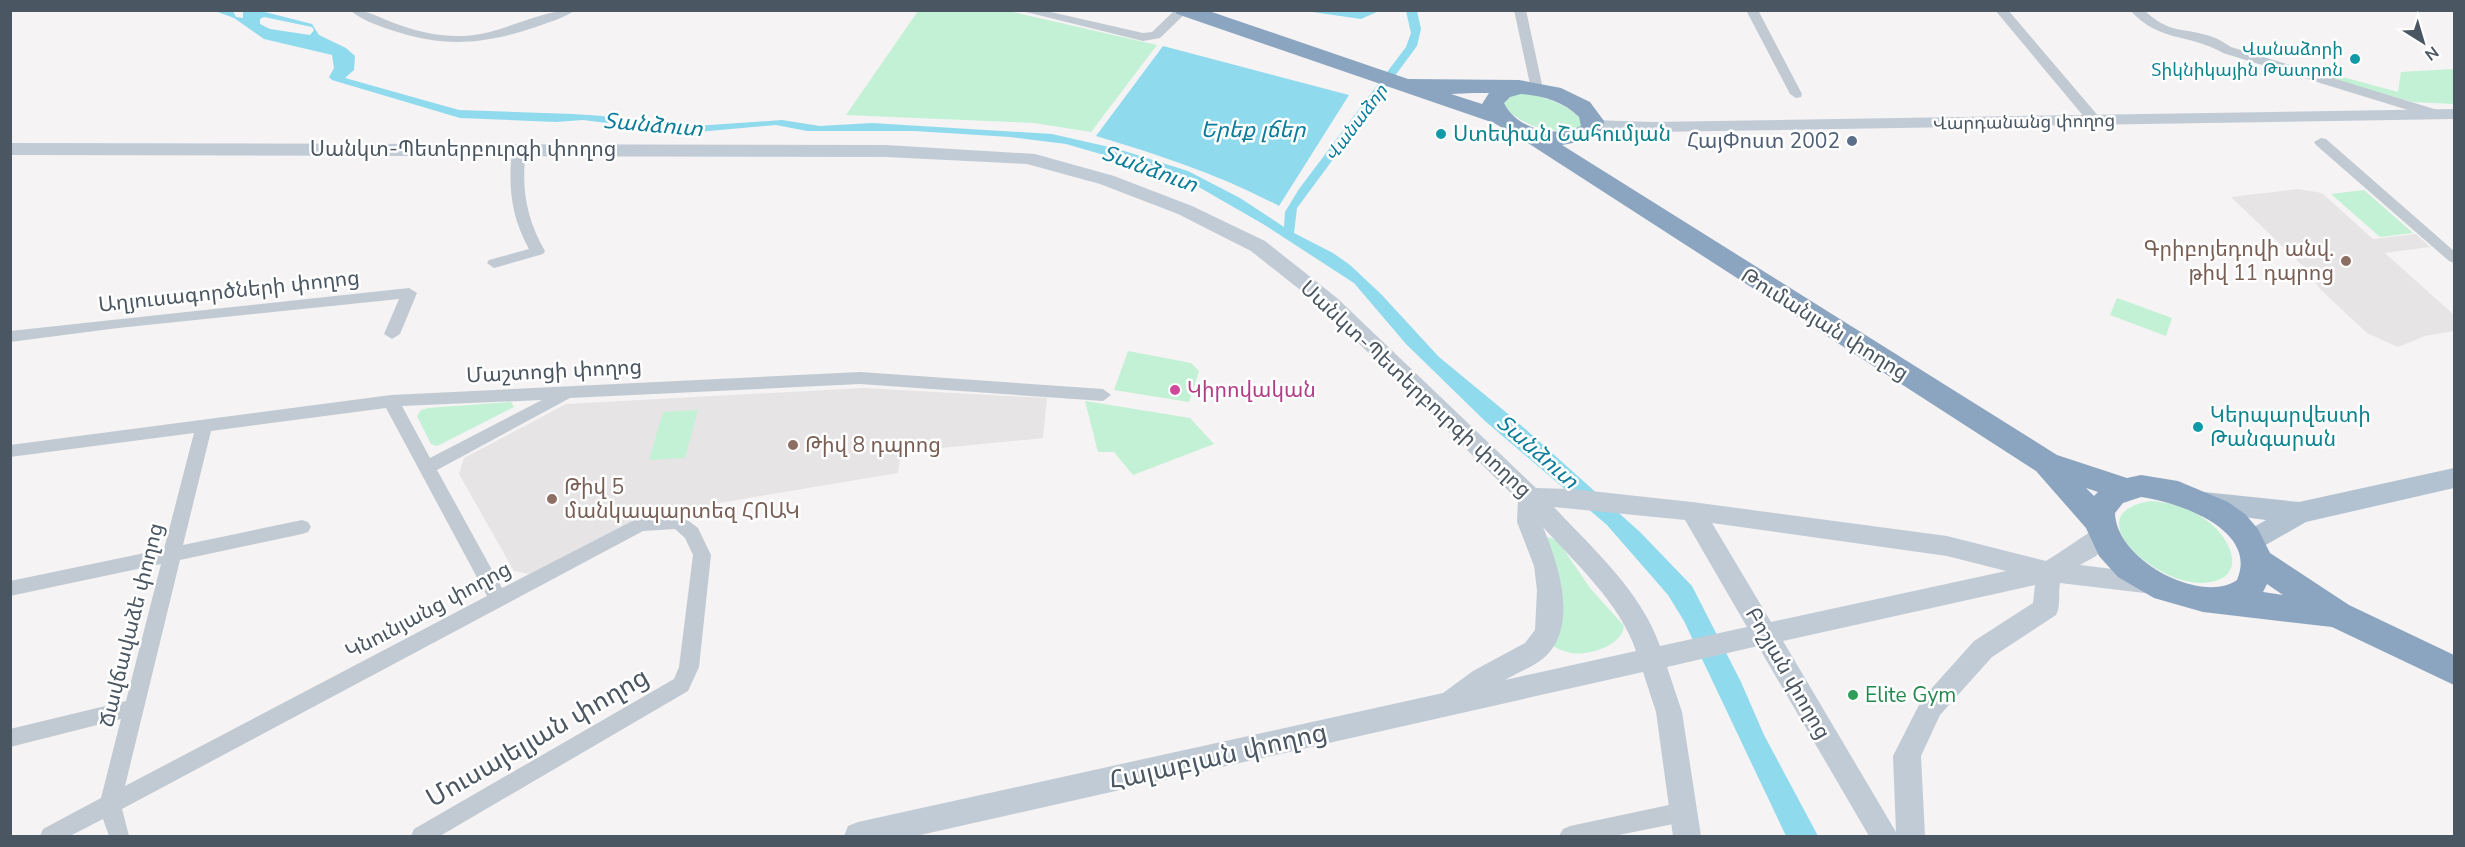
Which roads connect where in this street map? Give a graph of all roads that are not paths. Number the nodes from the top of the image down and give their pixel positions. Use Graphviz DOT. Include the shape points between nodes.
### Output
graph roads {
  1 [pos="356,10"];
  2 [pos="568,10"];
  3 [pos="1024,10"];
  4 [pos="1184,10"];
  5 [pos="1520,10"];
  6 [pos="1752,10"];
  7 [pos="2001,10"];
  8 [pos="2136,10"];
  9 [pos="1410,85"];
  10 [pos="1528,88"];
  11 [pos="1796,93"];
  12 [pos="2447,114"];
  13 [pos="1501,118"];
  14 [pos="2094,121"];
  15 [pos="1591,128"];
  16 [pos="1526,132"];
  17 [pos="2321,142"];
  18 [pos="10,149"];
  19 [pos="519,150"];
  20 [pos="1604,183"];
  21 [pos="2454,258"];
  22 [pos="494,263"];
  23 [pos="392,334"];
  24 [pos="10,337"];
  25 [pos="570,393"];
  26 [pos="1103,395"];
  27 [pos="391,401"];
  28 [pos="204,425"];
  29 [pos="10,451"];
  30 [pos="2047,463"];
  31 [pos="427,467"];
  32 [pos="2454,478"];
  33 [pos="2124,489"];
  34 [pos="1530,496"];
  35 [pos="2204,502"];
  36 [pos="1692,511"];
  37 [pos="2299,513"];
  38 [pos="302,527"];
  39 [pos="2101,528"];
  40 [pos="2253,552"];
  41 [pos="171,555"];
  42 [pos="2049,572"];
  43 [pos="2153,584"];
  44 [pos="10,589"];
  45 [pos="498,598"];
  46 [pos="2217,600"];
  47 [pos="2338,615"];
  48 [pos="2454,671"];
  49 [pos="681,685"];
  50 [pos="1448,704"];
  51 [pos="132,708"];
  52 [pos="10,738"];
  53 [pos="110,805"];
  54 [pos="1685,824"];
  55 [pos="50,837"];
  56 [pos="118,837"];
  57 [pos="421,837"];
  58 [pos="858,837"];
  59 [pos="1570,837"];
  60 [pos="1884,837"];
  61 [pos="1911,837"];
  1 -- 2 [label="street" via="410,34 451,42 499,36"];
  3 -- 4 [label="street" via="1143,37 1156,35"];
  4 -- 9 [label="highway"];
  5 -- 10 [label="street"];
  6 -- 11 [label="street"];
  7 -- 14 [label="street"];
  8 -- 12 [label="street" via="2155,27 2175,34 2208,39 2227,50"];
  9 -- 10 [label="highway"];
  9 -- 13 [label="highway, Թումանյան փողոց"];
  10 -- 13 [label="highway" via="1502,92 1496,97 1493,103"];
  10 -- 15 [label="highway" via="1574,102 1586,112"];
  12 -- 14 [label="street, Վարդանանց փողոց"];
  13 -- 16 [label="highway, Թումանյան փողոց"];
  14 -- 15 [label="street, Վարդանանց փողոց"];
  15 -- 16 [label="highway" via="1564,137"];
  15 -- 20 [label="highway"];
  16 -- 20 [label="highway, Թումանյան փողոց"];
  17 -- 21 [label="street"];
  18 -- 19 [label="street, Սանկտ-Պետերբուրգի փողոց"];
  19 -- 22 [label="street" via="514,179 518,210 538,251"];
  19 -- 34 [label="street, Սանկտ-Պետերբուրգի փողոց" via="886,151 1028,158 1096,177 1185,210 1264,250 1330,303"];
  20 -- 30 [label="highway, Թումանյան փողոց"];
  23 -- 24 [label="street, Աղյուսագործների փողոց" via="409,293"];
  25 -- 26 [label="street, Մաշտոցի փողոց" via="860,378"];
  25 -- 27 [label="street, Մաշտոցի փողոց"];
  25 -- 31 [label="street"];
  27 -- 28 [label="street, Մաշտոցի փողոց"];
  27 -- 31 [label="street"];
  28 -- 29 [label="street, Մաշտոցի փողոց"];
  28 -- 41 [label="street, Ճավճավաձե փողոց"];
  30 -- 33 [label="highway"];
  30 -- 39 [label="highway"];
  31 -- 45 [label="street"];
  32 -- 37 [label="main road"];
  33 -- 35 [label="highway" via="2160,487"];
  33 -- 39 [label="highway" via="2105,501"];
  34 -- 36 [label="street"];
  34 -- 50 [label="street" via="1529,522 1546,566 1550,590 1548,630 1534,651 1482,679"];
  34 -- 54 [label="street, Սանկտ-Պետերբուրգի փողոց" via="1604,577 1642,634 1669,712"];
  35 -- 37 [label="main road"];
  35 -- 40 [label="highway" via="2238,527"];
  36 -- 42 [label="street" via="1947,546"];
  36 -- 60 [label="street, Բոշյան փողոց"];
  37 -- 40 [label="main road"];
  38 -- 41 [label="street"];
  39 -- 42 [label="street" via="2087,549"];
  39 -- 43 [label="highway" via="2111,549 2126,566"];
  40 -- 46 [label="highway" via="2256,575 2249,588"];
  40 -- 47 [label="highway"];
  41 -- 44 [label="street"];
  41 -- 51 [label="street, Ճավճավաձե փողոց"];
  42 -- 43 [label="street"];
  42 -- 50 [label="street, Հալաբյան փողոց"];
  42 -- 61 [label="street" via="2047,608 1983,649 1931,707 1907,756"];
  43 -- 46 [label="highway" via="2194,599"];
  45 -- 49 [label="street, Կնունյանց փողոց" via="640,524 679,523 692,533 702,555 689,667"];
  45 -- 53 [label="street, Կնունյանց փողոց"];
  46 -- 47 [label="highway"];
  47 -- 48 [label="highway"];
  49 -- 57 [label="street, Մուսայելյան փողոց"];
  50 -- 58 [label="street, Հալաբյան փողոց"];
  51 -- 52 [label="street"];
  51 -- 53 [label="street, Ճավճավաձե փողոց"];
  53 -- 55 [label="street, Կնունյանց փողոց"];
  53 -- 56 [label="street, Ճավճավաձե փողոց"];
  54 -- 59 [label="street"];
}
